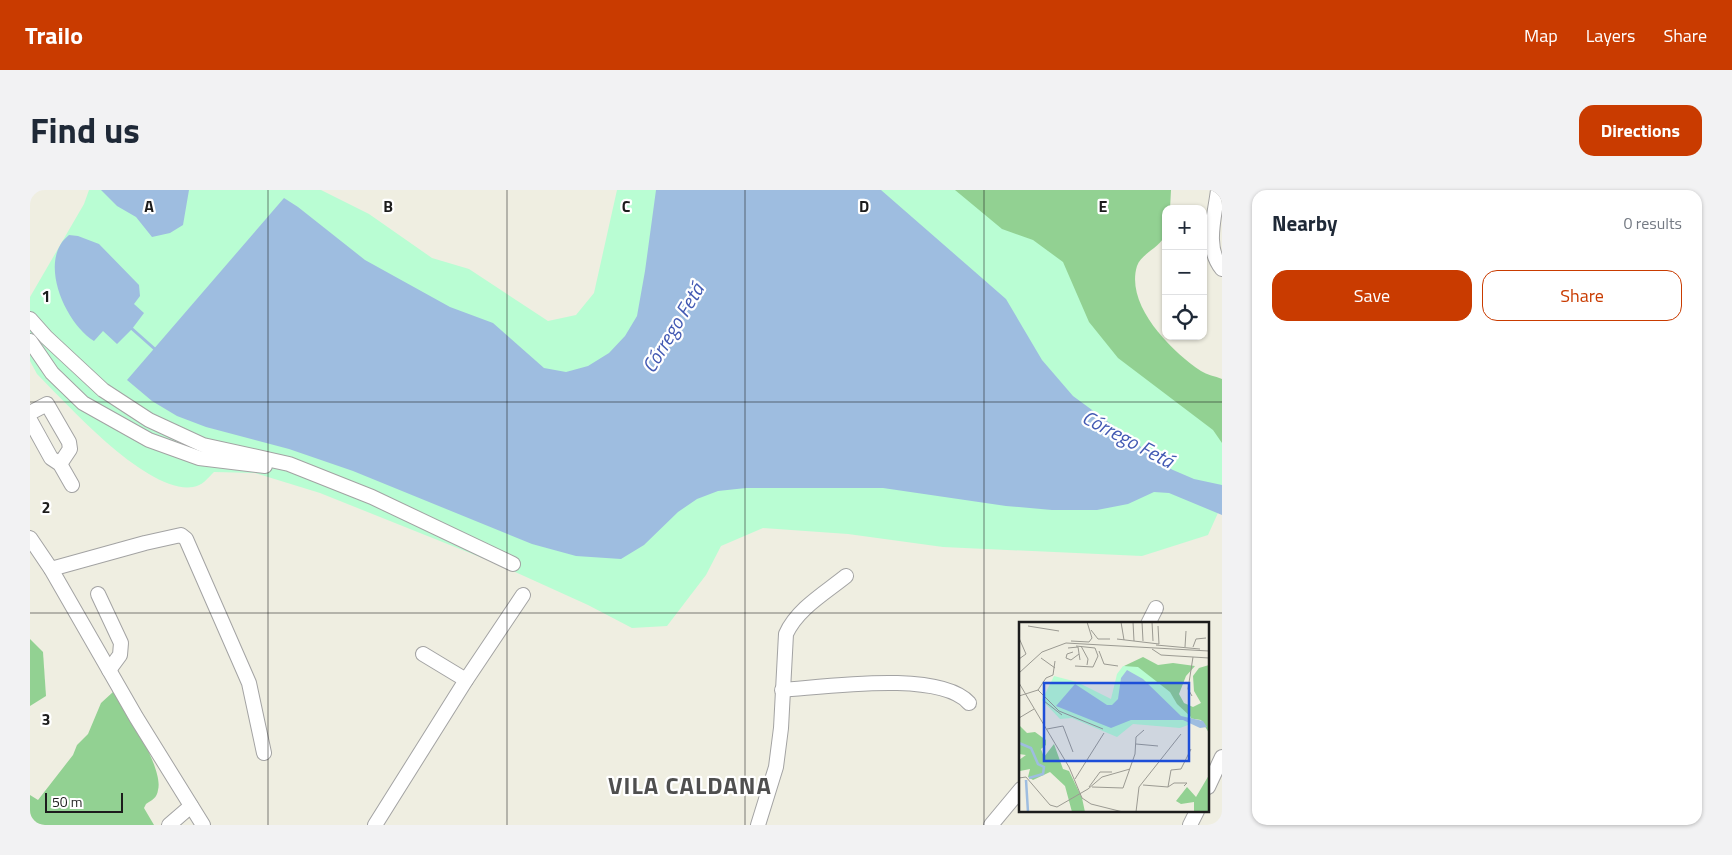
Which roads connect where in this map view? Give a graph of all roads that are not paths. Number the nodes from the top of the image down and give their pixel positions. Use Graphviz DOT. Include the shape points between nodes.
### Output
graph roads {
  1 [pos="1218,190"];
  2 [pos="1222,269"];
  3 [pos="30,319"];
  4 [pos="30,341"];
  5 [pos="30,413"];
  6 [pos="30,420"];
  7 [pos="60,464"];
  8 [pos="313,474"];
  9 [pos="72,485"];
  10 [pos="30,538"];
  11 [pos="513,564"];
  12 [pos="51,569"];
  13 [pos="846,576"];
  14 [pos="98,594"];
  15 [pos="522,595"];
  16 [pos="1156,608"];
  17 [pos="1149,622"];
  18 [pos="423,654"];
  19 [pos="109,670"];
  20 [pos="466,680"];
  21 [pos="782,690"];
  22 [pos="969,703"];
  23 [pos="264,753"];
  24 [pos="1222,758"];
  25 [pos="1210,783"];
  26 [pos="1019,791"];
  27 [pos="191,806"];
  28 [pos="1196,812"];
  29 [pos="169,825"];
  30 [pos="203,825"];
  31 [pos="375,825"];
  32 [pos="758,825"];
  33 [pos="990,825"];
  34 [pos="1190,825"];
  1 -- 2 [label="street" via="1212,250"];
  3 -- 8 [label="street" via="103,390 149,420 203,445 289,464"];
  4 -- 8 [label="street" via="52,373 83,402 149,440 199,458"];
  5 -- 7 [label="street" via="48,404 69,442 70,449"];
  6 -- 7 [label="street" via="51,458"];
  7 -- 9 [label="street"];
  8 -- 11 [label="street" via="372,497"];
  10 -- 12 [label="street"];
  12 -- 19 [label="street"];
  12 -- 23 [label="street" via="145,542 181,535 186,539 249,683"];
  13 -- 21 [label="street" via="802,611 790,625 786,634"];
  14 -- 19 [label="street" via="121,642 120,655"];
  15 -- 20 [label="street"];
  16 -- 17 [label="street"];
  18 -- 20 [label="street"];
  19 -- 27 [label="street"];
  20 -- 31 [label="street"];
  21 -- 22 [label="street" via="928,684 962,695"];
  21 -- 32 [label="street" via="782,728 776,767"];
  24 -- 25 [label="street"];
  26 -- 33 [label="street"];
  27 -- 29 [label="street"];
  27 -- 30 [label="street"];
  28 -- 34 [label="street"];
}
